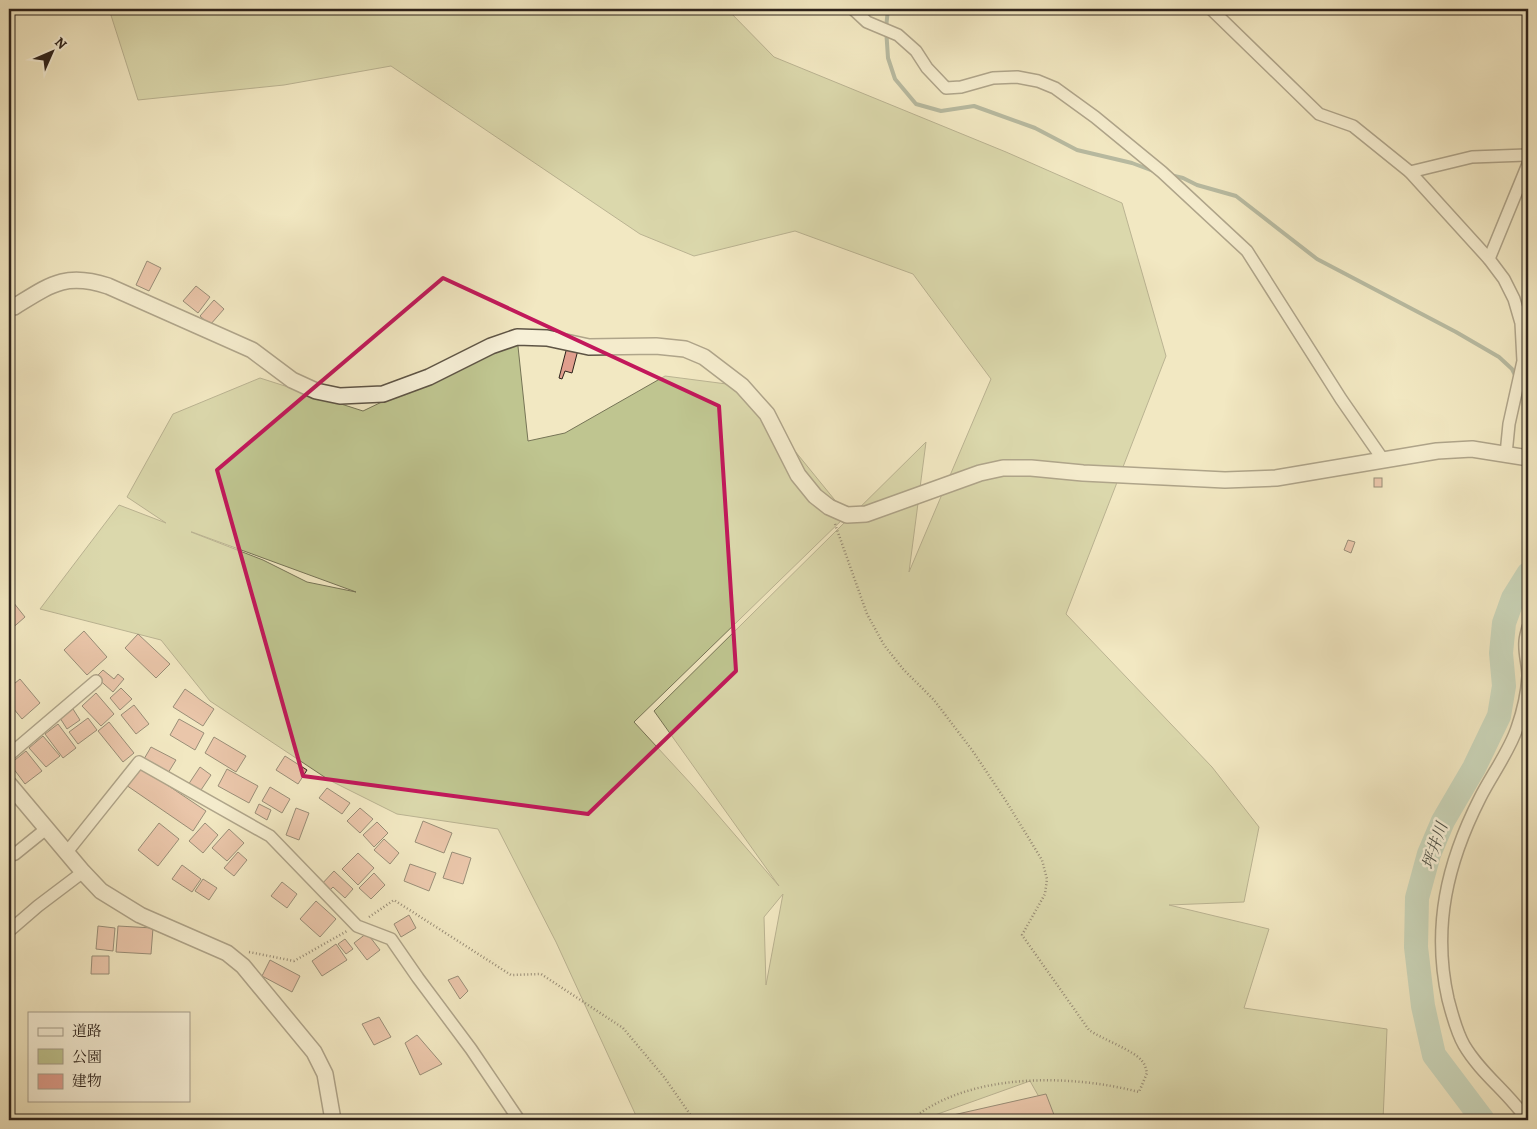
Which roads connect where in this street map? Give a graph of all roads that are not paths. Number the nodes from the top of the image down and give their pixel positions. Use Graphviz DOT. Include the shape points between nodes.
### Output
graph roads {
  1 [pos="853,9"];
  2 [pos="1211,9"];
  3 [pos="1528,155"];
  4 [pos="1528,164"];
  5 [pos="1410,172"];
  6 [pos="1489,259"];
  7 [pos="9,308"];
  8 [pos="1506,454"];
  9 [pos="1528,458"];
  10 [pos="1384,461"];
  11 [pos="1528,627"];
  12 [pos="96,681"];
  13 [pos="9,756"];
  14 [pos="9,784"];
  15 [pos="46,829"];
  16 [pos="67,852"];
  17 [pos="9,856"];
  18 [pos="83,872"];
  19 [pos="9,931"];
  20 [pos="333,1120"];
  21 [pos="519,1120"];
  22 [pos="1527,1120"];
  1 -- 10 [label="street" via="867,22 898,35 916,51 946,88 993,78 1017,77 1038,81 1055,88 1095,117 1162,172 1247,251 1340,399"];
  2 -- 5 [label="street" via="1319,114 1353,126"];
  3 -- 5 [label="street" via="1472,157"];
  4 -- 6 [label="street"];
  5 -- 6 [label="street"];
  6 -- 8 [label="street" via="1514,299 1521,323 1523,361"];
  7 -- 10 [label="street" via="62,282 91,280 252,350 292,380 316,391 340,396 383,394 517,337 547,338 589,347 685,349 704,357 742,386 766,414 798,475 815,496 828,507 847,514 866,514 1003,468 1225,480 1276,478"];
  8 -- 9 [label="street"];
  8 -- 10 [label="street" via="1472,450 1437,451"];
  11 -- 22 [label="street" via="1525,702 1516,731 1479,799 1452,864 1440,939 1452,1016 1463,1044 1478,1066"];
  12 -- 13 [label="street"];
  14 -- 15 [label="street"];
  15 -- 16 [label="street"];
  15 -- 17 [label="street"];
  16 -- 18 [label="street"];
  16 -- 21 [label="street" via="139,762 270,836 357,926 391,939"];
  18 -- 19 [label="street"];
  18 -- 20 [label="street" via="101,891 125,908 227,953 243,966 314,1052 325,1074"];
}
